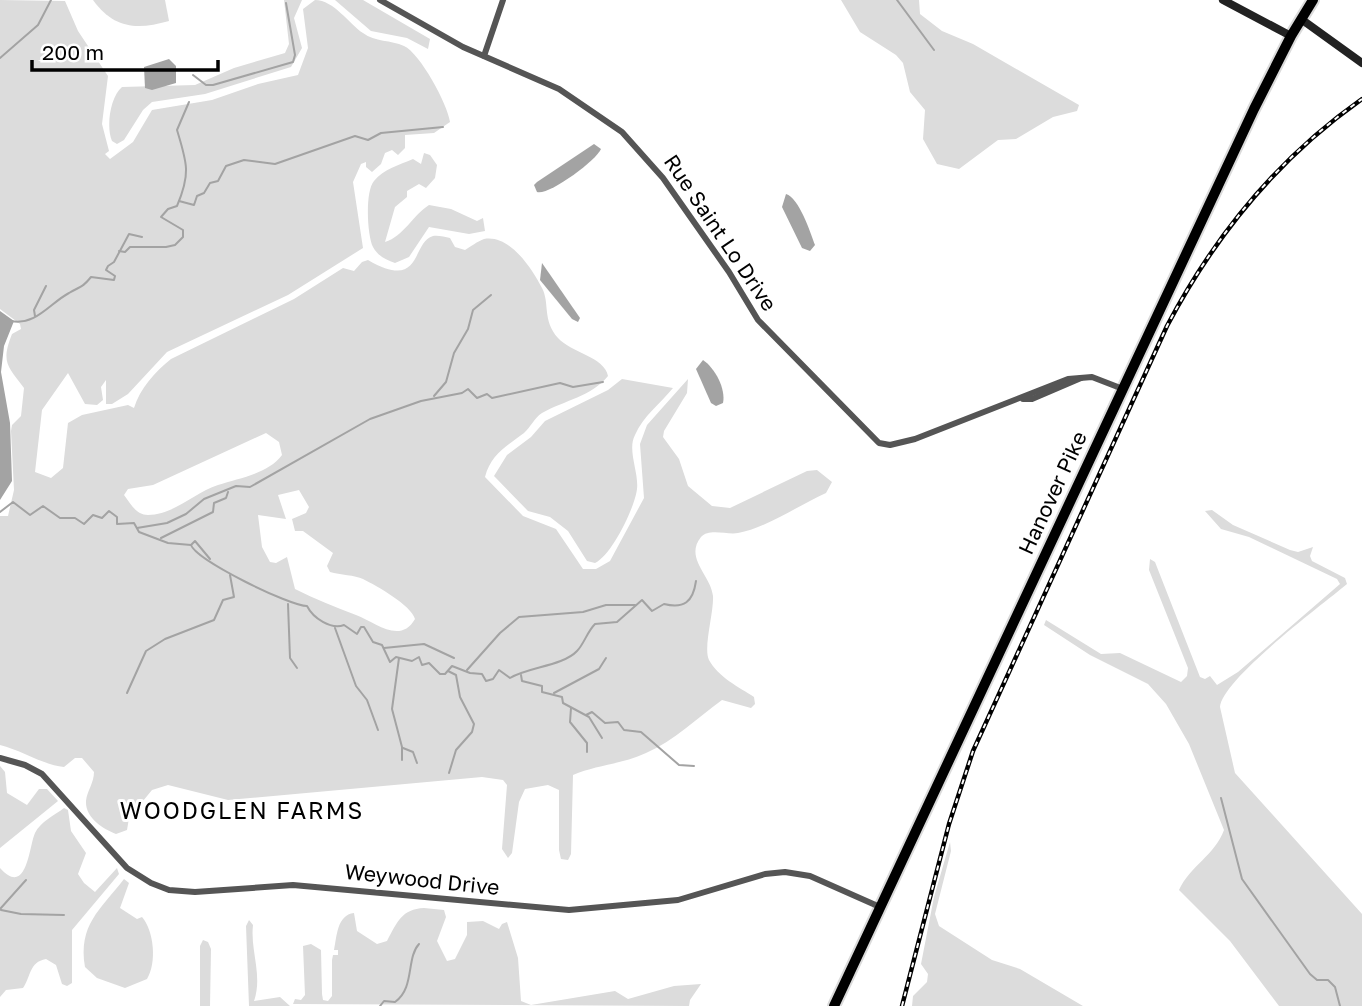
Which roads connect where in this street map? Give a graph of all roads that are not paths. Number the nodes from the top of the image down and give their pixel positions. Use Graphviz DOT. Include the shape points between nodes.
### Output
graph roads {
  1 [pos="380,0"];
  2 [pos="503,0"];
  3 [pos="1223,0"];
  4 [pos="1313,0"];
  5 [pos="1301,19"];
  6 [pos="1291,36"];
  7 [pos="484,56"];
  8 [pos="1362,63"];
  9 [pos="1123,389"];
  10 [pos="0,758"];
  11 [pos="880,907"];
  12 [pos="834,1006"];
  1 -- 7 [label="street, Rue Saint Lo Drive"];
  2 -- 7 [label="street"];
  3 -- 6 [label="street"];
  4 -- 5 [label="highway, Hanover Pike"];
  5 -- 6 [label="highway, Hanover Pike"];
  5 -- 8 [label="street"];
  6 -- 9 [label="highway, Hanover Pike"];
  7 -- 9 [label="street, Rue Saint Lo Drive" via="559,89 606,119 634,144 701,231 758,320 879,443 915,439 1058,382 1102,380"];
  9 -- 11 [label="highway, Hanover Pike"];
  10 -- 11 [label="street, Weywood Drive" via="42,774 127,868 169,890 293,885 569,910 678,900 785,872 810,876"];
  11 -- 12 [label="highway, Hanover Pike"];
}
